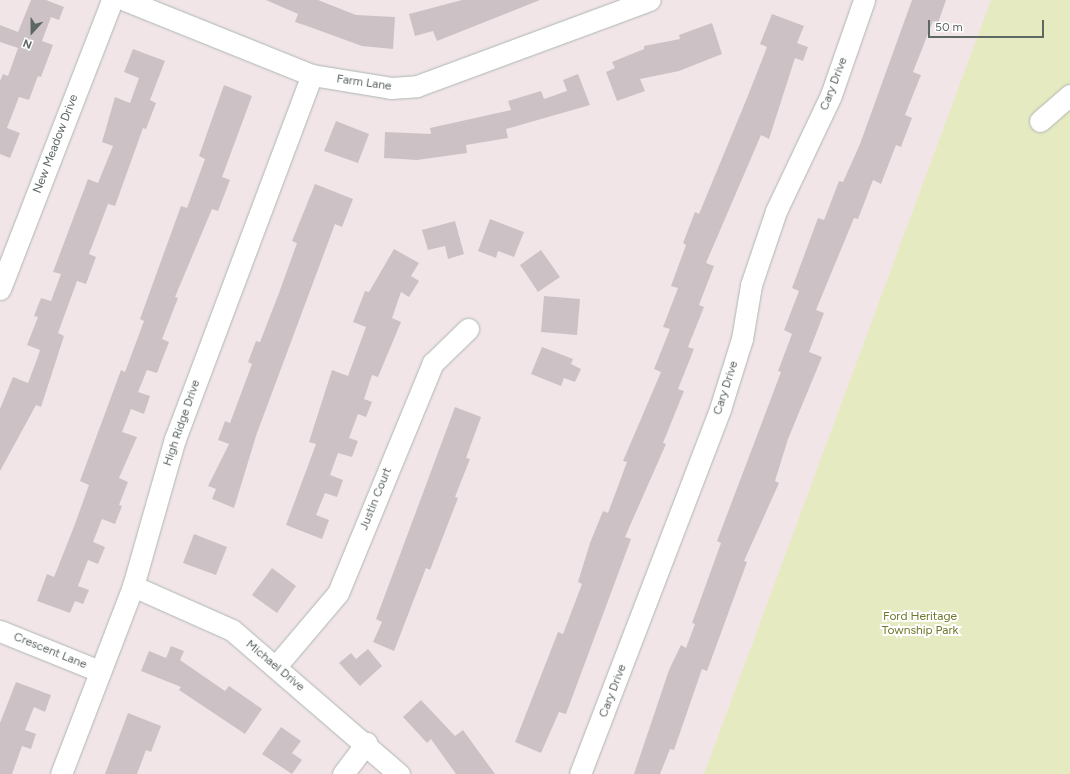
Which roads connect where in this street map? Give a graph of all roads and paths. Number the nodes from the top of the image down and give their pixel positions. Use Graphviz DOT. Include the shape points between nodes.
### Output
graph roads {
  1 [pos="112,0"];
  2 [pos="125,0"];
  3 [pos="650,0"];
  4 [pos="857,2"];
  5 [pos="312,75"];
  6 [pos="1070,95"];
  7 [pos="1040,120"];
  8 [pos="0,289"];
  9 [pos="468,329"];
  10 [pos="133,586"];
  11 [pos="0,631"];
  12 [pos="277,665"];
  13 [pos="99,672"];
  14 [pos="366,743"];
  15 [pos="61,774"];
  16 [pos="343,774"];
  17 [pos="399,774"];
  18 [pos="580,774"];
  1 -- 8 [label="street, New Meadow Drive"];
  2 -- 5 [label="street, Farm Lane"];
  3 -- 5 [label="street, Farm Lane" via="417,86 391,88"];
  4 -- 18 [label="street, Cary Drive" via="831,95 776,211 751,285 742,339 720,409"];
  5 -- 10 [label="street, High Ridge Drive" via="175,439"];
  6 -- 7 [label="street"];
  9 -- 12 [label="street, Justin Court" via="433,363 338,593"];
  10 -- 12 [label="street, Michael Drive" via="232,630"];
  10 -- 13 [label="street, High Ridge Drive"];
  11 -- 13 [label="street, Crescent Lane"];
  12 -- 14 [label="street, Michael Drive"];
  13 -- 15 [label="street, High Ridge Drive"];
  14 -- 16 [label="street"];
  14 -- 17 [label="street, Michael Drive"];
}
